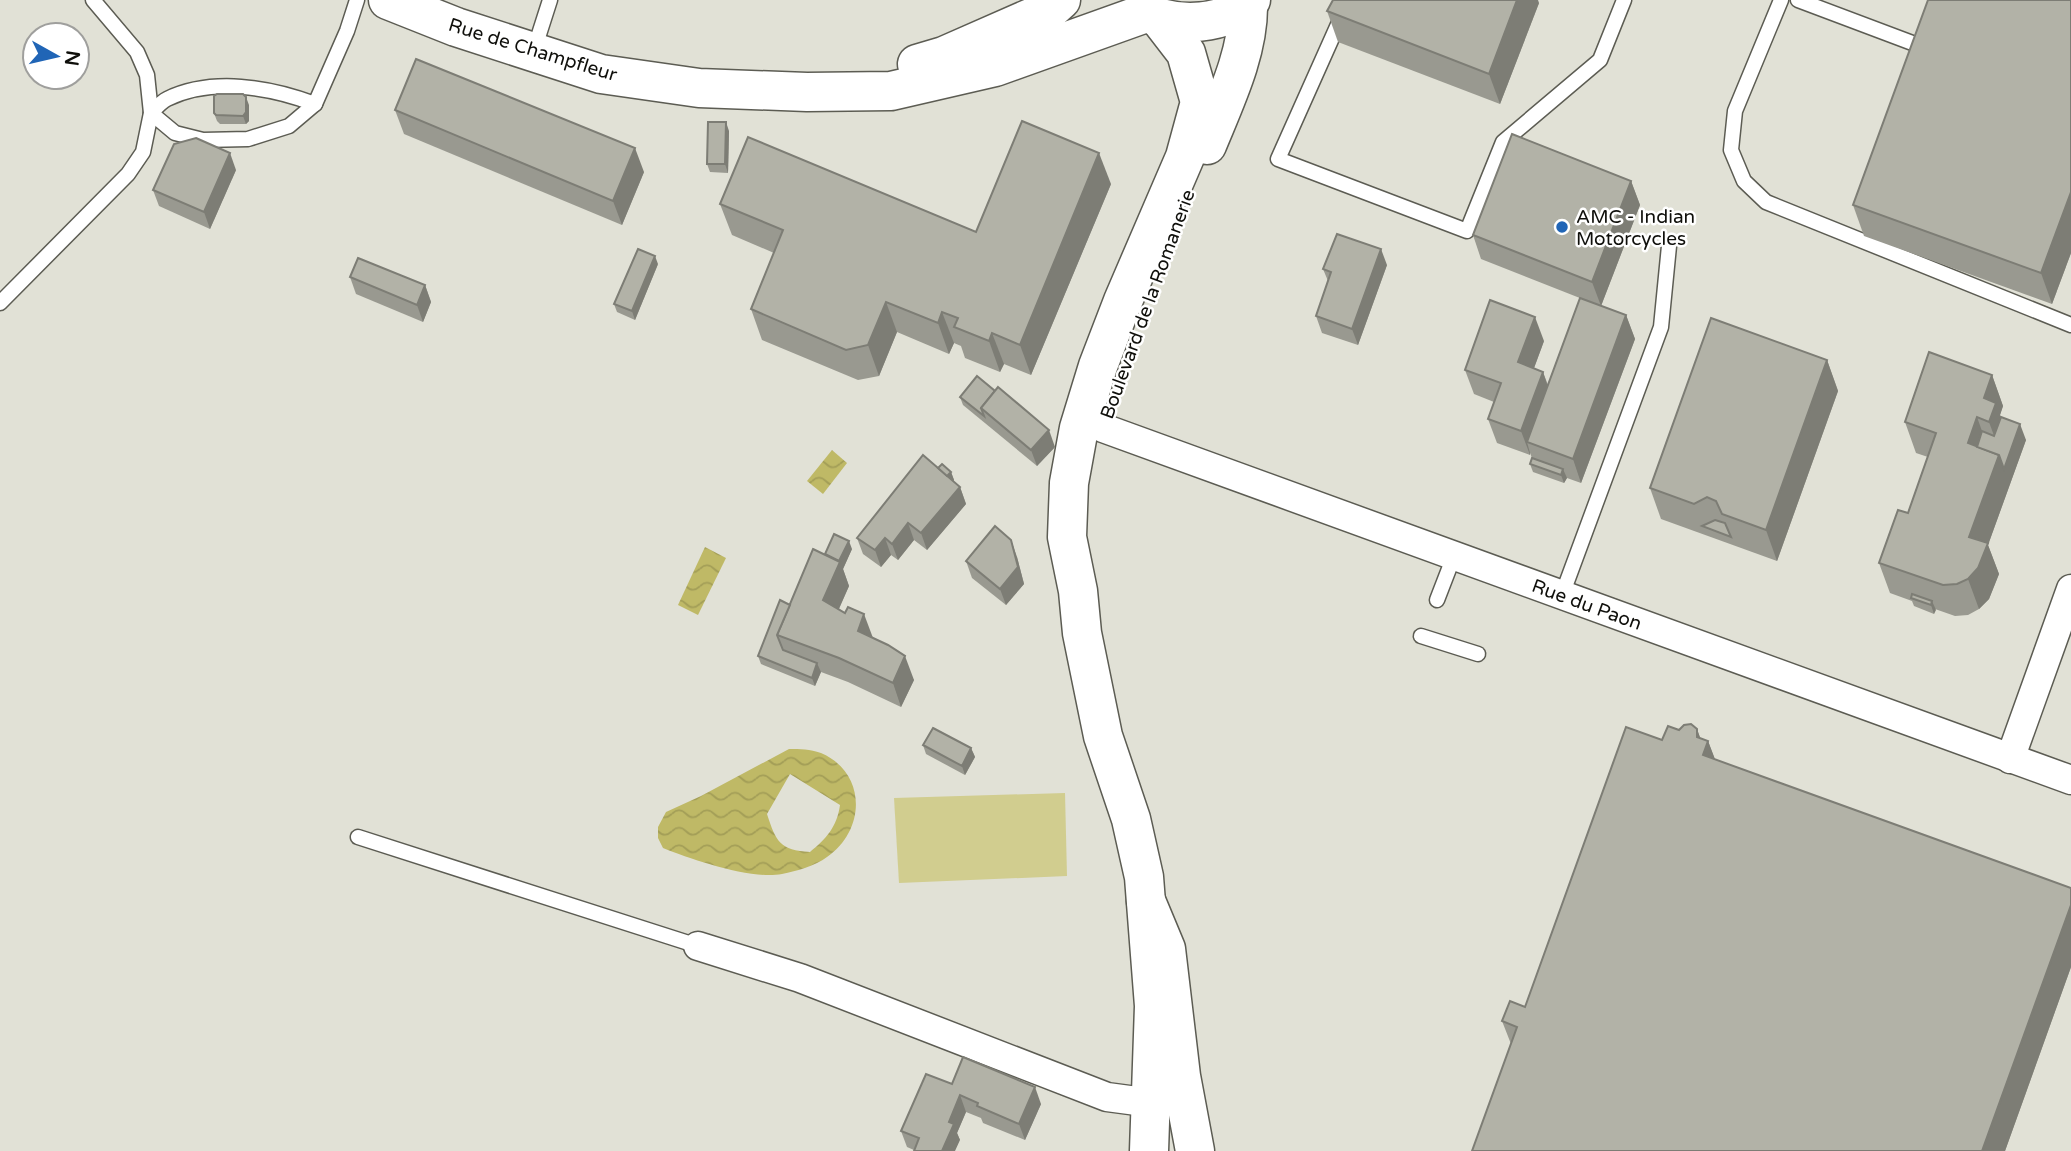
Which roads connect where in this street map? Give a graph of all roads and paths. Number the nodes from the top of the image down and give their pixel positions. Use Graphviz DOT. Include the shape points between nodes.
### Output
graph roads {
  1 [pos="93,0"];
  2 [pos="357,0"];
  3 [pos="388,0"];
  4 [pos="550,0"];
  5 [pos="1061,0"];
  6 [pos="1349,0"];
  7 [pos="1624,0"];
  8 [pos="1781,0"];
  9 [pos="1798,0"];
  10 [pos="1250,2"];
  11 [pos="1144,10"];
  12 [pos="1923,47"];
  13 [pos="533,52"];
  14 [pos="807,93"];
  15 [pos="315,104"];
  16 [pos="151,113"];
  17 [pos="1669,246"];
  18 [pos="0,303"];
  19 [pos="2071,325"];
  20 [pos="1103,428"];
  21 [pos="1454,556"];
  22 [pos="2071,589"];
  23 [pos="1078,591"];
  24 [pos="1562,595"];
  25 [pos="1437,600"];
  26 [pos="1421,636"];
  27 [pos="1478,654"];
  28 [pos="2010,759"];
  29 [pos="2071,780"];
  30 [pos="358,837"];
  31 [pos="1146,901"];
  32 [pos="698,946"];
  33 [pos="1152,1103"];
  34 [pos="1149,1151"];
  35 [pos="1195,1151"];
  1 -- 16 [label="lane" via="137,52 147,75"];
  2 -- 15 [label="lane"];
  3 -- 13 [label="main road, Rue de Champfleur"];
  4 -- 13 [label="lane"];
  5 -- 14 [label="main road, Rue de Champfleur" via="1051,9 944,56"];
  6 -- 7 [label="lane" via="1278,159 1467,231 1503,142 1600,60"];
  8 -- 19 [label="lane" via="1735,111 1731,150 1744,181 1766,202"];
  9 -- 12 [label="lane"];
  10 -- 11 [label="main road" via="1220,18 1190,23"];
  10 -- 20 [label="main road, Boulevard de la Romanerie" via="1224,105 1175,222"];
  11 -- 14 [label="main road, Rue de Champfleur" via="995,67 891,91"];
  11 -- 23 [label="main road, Boulevard de la Romanerie" via="1186,53 1200,102 1185,157 1123,301 1079,428 1069,483 1067,537"];
  13 -- 14 [label="main road, Rue de Champfleur" via="601,74 699,88"];
  15 -- 16 [label="lane" via="290,94 243,87 200,88 164,100"];
  15 -- 16 [label="lane" via="289,126 243,140 203,140 175,133"];
  16 -- 18 [label="lane" via="143,152 134,169"];
  17 -- 24 [label="lane" via="1661,327"];
  20 -- 21 [label="street, Rue du Paon"];
  20 -- 23 [label="main road, Boulevard de la Romanerie"];
  21 -- 24 [label="street, Rue du Paon"];
  21 -- 25 [label="lane"];
  22 -- 28 [label="street"];
  23 -- 31 [label="main road" via="1103,736 1130,819"];
  24 -- 28 [label="street, Rue du Paon"];
  26 -- 27 [label="lane"];
  28 -- 29 [label="street, Rue du Paon"];
  30 -- 32 [label="lane"];
  31 -- 33 [label="main road" via="1154,1006"];
  31 -- 35 [label="main road" via="1166,949"];
  32 -- 33 [label="street" via="800,978 1107,1097"];
  33 -- 34 [label="main road"];
}
